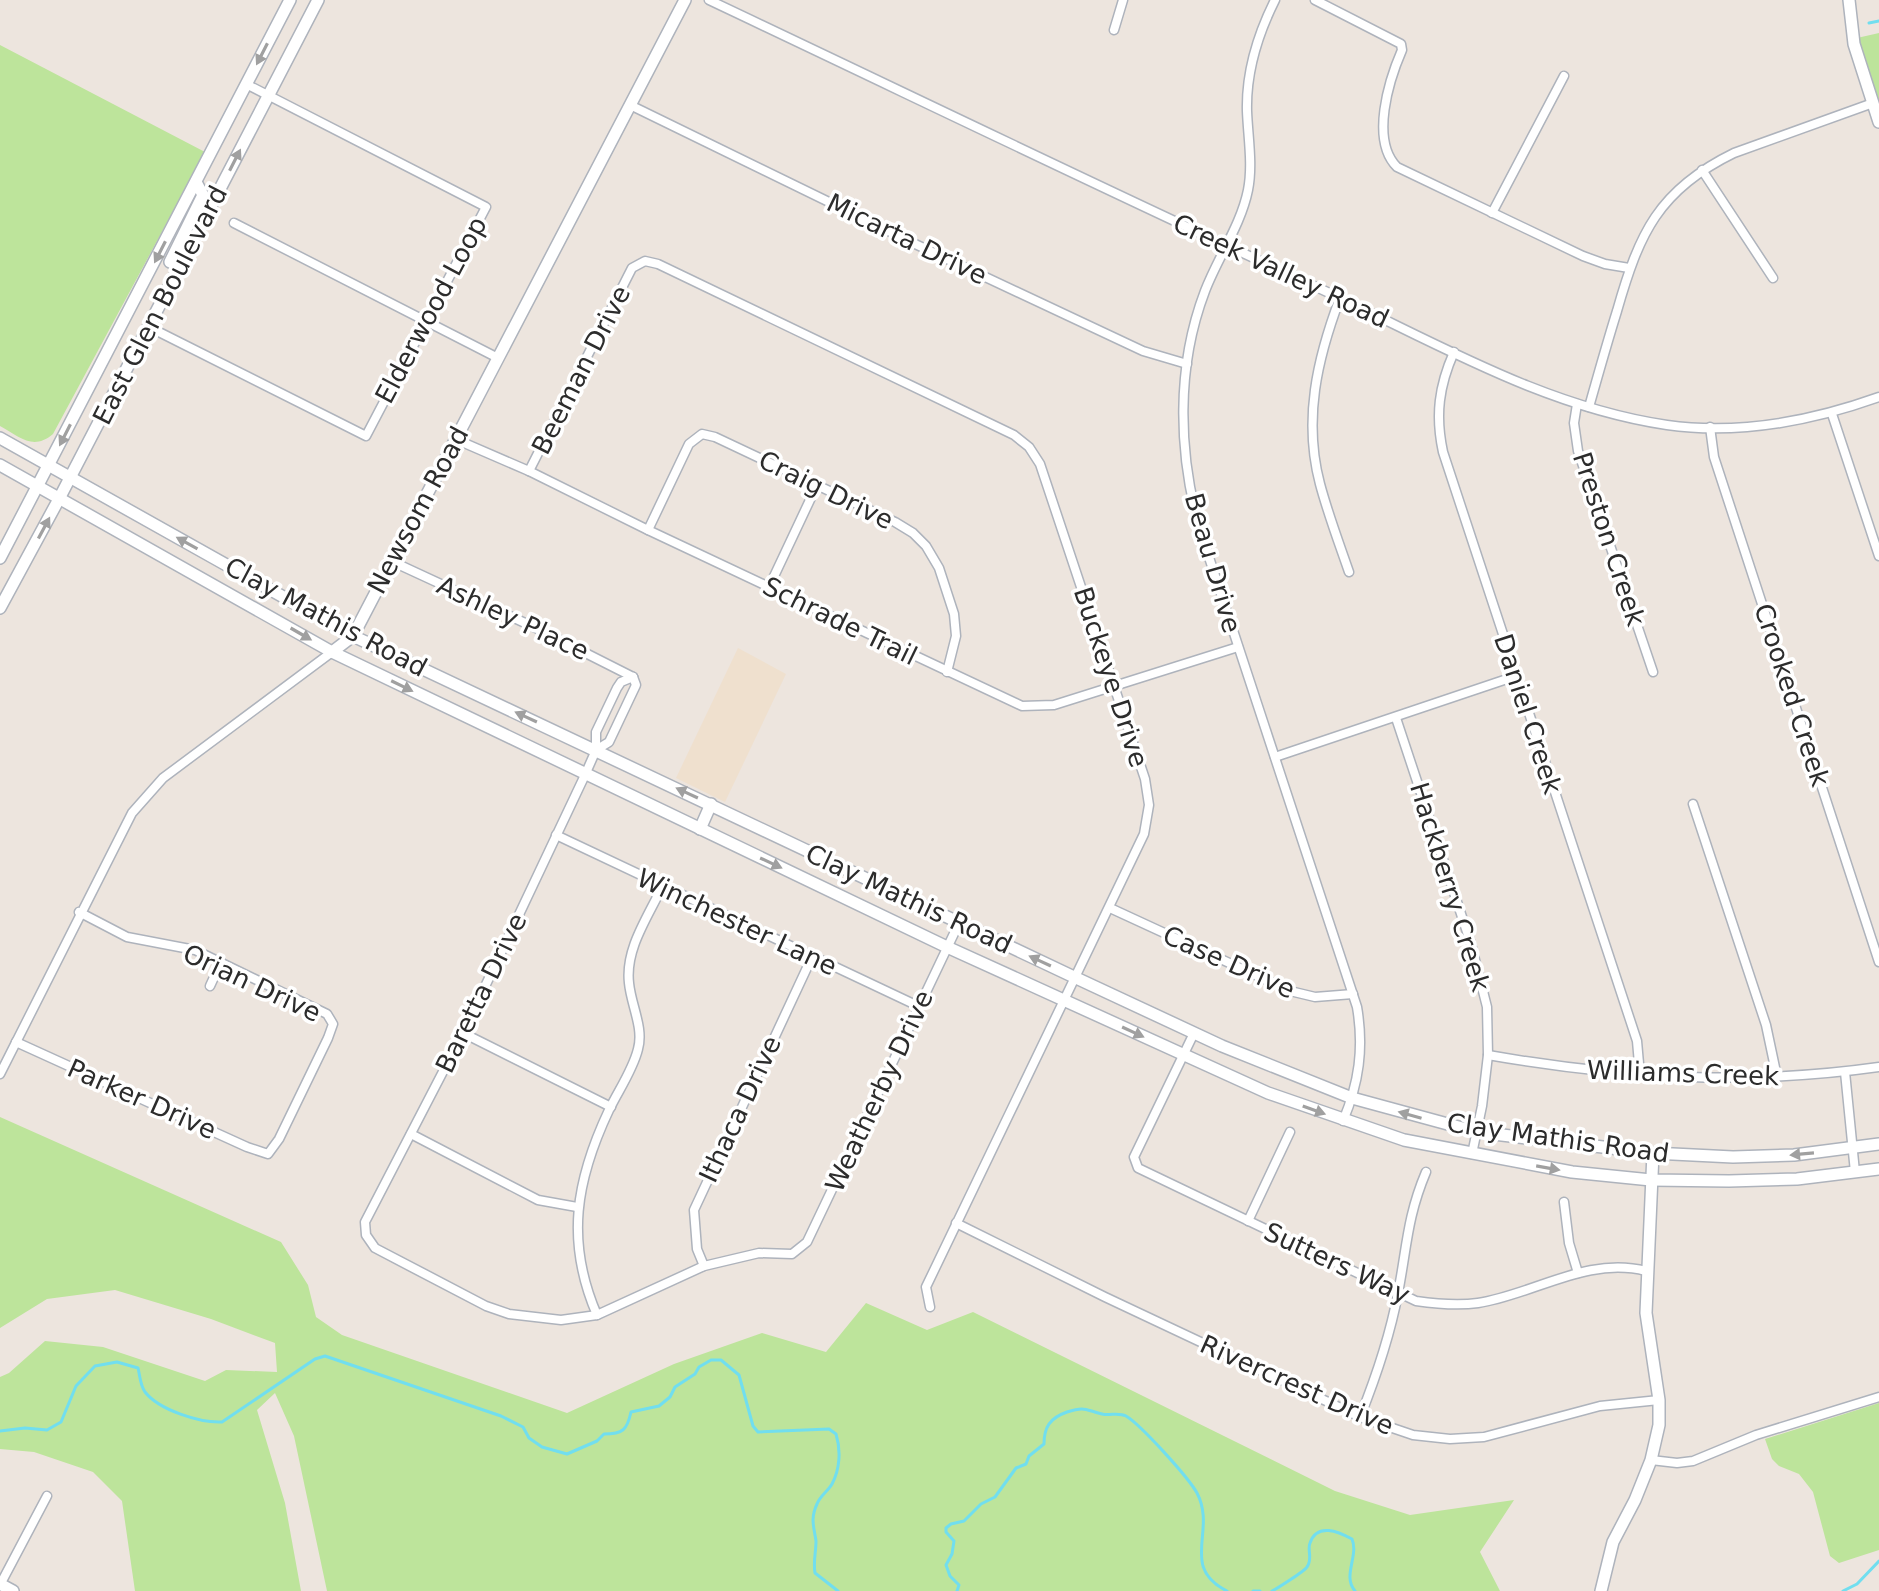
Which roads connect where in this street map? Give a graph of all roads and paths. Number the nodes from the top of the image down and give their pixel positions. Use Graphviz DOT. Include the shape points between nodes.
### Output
graph roads {
  1 [pos="290,0"];
  2 [pos="318,0"];
  3 [pos="685,0"];
  4 [pos="709,0"];
  5 [pos="1123,0"];
  6 [pos="1275,0"];
  7 [pos="1315,0"];
  8 [pos="1849,0"];
  9 [pos="1114,30"];
  10 [pos="1564,76"];
  11 [pos="246,84"];
  12 [pos="268,96"];
  13 [pos="1873,103"];
  14 [pos="630,105"];
  15 [pos="1879,122"];
  16 [pos="1702,170"];
  17 [pos="196,182"];
  18 [pos="1492,213"];
  19 [pos="234,223"];
  20 [pos="1226,245"];
  21 [pos="180,266"];
  22 [pos="632,268"];
  23 [pos="1629,268"];
  24 [pos="1773,278"];
  25 [pos="1340,298"];
  26 [pos="426,322"];
  27 [pos="149,327"];
  28 [pos="1454,352"];
  29 [pos="498,358"];
  30 [pos="1187,364"];
  31 [pos="1879,397"];
  32 [pos="1577,404"];
  33 [pos="1589,407"];
  34 [pos="1832,414"];
  35 [pos="1710,427"];
  36 [pos="0,438"];
  37 [pos="455,439"];
  38 [pos="0,465"];
  39 [pos="49,466"];
  40 [pos="529,471"];
  41 [pos="70,478"];
  42 [pos="817,485"];
  43 [pos="39,486"];
  44 [pos="60,497"];
  45 [pos="648,530"];
  46 [pos="1879,556"];
  47 [pos="0,558"];
  48 [pos="391,561"];
  49 [pos="1349,572"];
  50 [pos="769,587"];
  51 [pos="0,608"];
  52 [pos="353,636"];
  53 [pos="1238,647"];
  54 [pos="332,652"];
  55 [pos="947,672"];
  56 [pos="1653,672"];
  57 [pos="1516,676"];
  58 [pos="633,677"];
  59 [pos="1114,687"];
  60 [pos="608,708"];
  61 [pos="623,714"];
  62 [pos="1396,718"];
  63 [pos="596,750"];
  64 [pos="1275,757"];
  65 [pos="585,775"];
  66 [pos="711,804"];
  67 [pos="1693,804"];
  68 [pos="700,829"];
  69 [pos="556,835"];
  70 [pos="662,887"];
  71 [pos="1110,908"];
  72 [pos="79,912"];
  73 [pos="959,923"];
  74 [pos="947,947"];
  75 [pos="812,957"];
  76 [pos="221,962"];
  77 [pos="1879,962"];
  78 [pos="1074,977"];
  79 [pos="210,986"];
  80 [pos="1353,994"];
  81 [pos="1062,1000"];
  82 [pos="918,1006"];
  83 [pos="463,1033"];
  84 [pos="1194,1033"];
  85 [pos="16,1042"];
  86 [pos="1182,1055"];
  87 [pos="1488,1055"];
  88 [pos="1879,1067"];
  89 [pos="1845,1072"];
  90 [pos="0,1074"];
  91 [pos="1640,1075"];
  92 [pos="1777,1077"];
  93 [pos="1352,1098"];
  94 [pos="611,1107"];
  95 [pos="1343,1121"];
  96 [pos="1290,1132"];
  97 [pos="1477,1132"];
  98 [pos="411,1134"];
  99 [pos="1879,1144"];
  100 [pos="1852,1148"];
  101 [pos="1653,1153"];
  102 [pos="268,1154"];
  103 [pos="1472,1154"];
  104 [pos="1879,1169"];
  105 [pos="1426,1172"];
  106 [pos="1855,1172"];
  107 [pos="1651,1180"];
  108 [pos="1564,1202"];
  109 [pos="577,1207"];
  110 [pos="1248,1221"];
  111 [pos="956,1223"];
  112 [pos="704,1266"];
  113 [pos="1646,1271"];
  114 [pos="1578,1273"];
  115 [pos="1398,1293"];
  116 [pos="930,1307"];
  117 [pos="597,1315"];
  118 [pos="1879,1397"];
  119 [pos="1659,1400"];
  120 [pos="1360,1417"];
  121 [pos="1651,1460"];
  122 [pos="47,1496"];
  123 [pos="0,1584"];
  124 [pos="13,1591"];
  125 [pos="1601,1591"];
  1 -- 11 [label="main road, East Glen Boulevard, one-way"];
  2 -- 12 [label="main road, East Glen Boulevard"];
  3 -- 14 [label="main road, Newsom Road"];
  4 -- 20 [label="street, Creek Valley Road"];
  5 -- 9 [label="street"];
  6 -- 20 [label="street, Beau Drive" via="1249,81 1248,193"];
  7 -- 18 [label="street" via="1401,44 1384,109 1390,159"];
  8 -- 13 [label="main road" via="1854,44"];
  10 -- 18 [label="street"];
  11 -- 12 [label="street, Elderwood Loop"];
  11 -- 17 [label="main road, East Glen Boulevard"];
  21 -- 12 [label="main road, East Glen Boulevard, one-way"];
  12 -- 26 [label="street, Elderwood Loop" via="486,207"];
  13 -- 15 [label="main road"];
  13 -- 16 [label="street" via="1734,153"];
  14 -- 29 [label="main road, Newsom Road"];
  14 -- 30 [label="street, Micarta Drive" via="1143,351"];
  16 -- 23 [label="street" via="1657,212"];
  16 -- 24 [label="street"];
  17 -- 21 [label="main road" via="203,195 170,262"];
  17 -- 39 [label="main road, East Glen Boulevard, one-way"];
  18 -- 23 [label="street" via="1594,261"];
  19 -- 26 [label="street"];
  20 -- 25 [label="street, Creek Valley Road"];
  20 -- 30 [label="street, Beau Drive" via="1199,308"];
  21 -- 27 [label="main road, East Glen Boulevard"];
  22 -- 40 [label="street, Beeman Drive"];
  22 -- 59 [label="street, Buckeye Drive" via="645,261 658,264 1023,441 1045,475"];
  23 -- 33 [label="street"];
  25 -- 28 [label="street, Creek Valley Road"];
  25 -- 49 [label="street" via="1318,365 1312,431 1319,483"];
  26 -- 27 [label="street, Elderwood Loop" via="366,436"];
  26 -- 29 [label="street"];
  27 -- 41 [label="main road, East Glen Boulevard"];
  28 -- 32 [label="street, Creek Valley Road"];
  28 -- 57 [label="street, Daniel Creek" via="1440,390 1440,439"];
  29 -- 37 [label="main road, Newsom Road"];
  30 -- 53 [label="street, Beau Drive" via="1183,414 1190,482"];
  31 -- 34 [label="street, Creek Valley Road"];
  32 -- 33 [label="street, Creek Valley Road"];
  32 -- 56 [label="street, Preston Creek" via="1578,451"];
  33 -- 35 [label="street, Creek Valley Road" via="1662,424"];
  34 -- 35 [label="street, Creek Valley Road"];
  34 -- 46 [label="street"];
  35 -- 77 [label="street, Crooked Creek" via="1714,457"];
  36 -- 39 [label="main road, Clay Mathis Road"];
  37 -- 40 [label="street, Schrade Trail"];
  37 -- 48 [label="main road, Newsom Road"];
  38 -- 43 [label="main road, Clay Mathis Road"];
  39 -- 41 [label="main road, Clay Mathis Road"];
  39 -- 43 [label="main road, East Glen Boulevard"];
  40 -- 45 [label="street, Schrade Trail"];
  41 -- 44 [label="main road, East Glen Boulevard"];
  52 -- 41 [label="main road, Clay Mathis Road, one-way"];
  42 -- 45 [label="street, Craig Drive" via="715,437 697,435"];
  42 -- 50 [label="street"];
  42 -- 55 [label="street, Craig Drive" via="895,522 926,546 954,614 956,636"];
  43 -- 44 [label="main road, Clay Mathis Road"];
  43 -- 47 [label="main road, East Glen Boulevard"];
  51 -- 44 [label="main road, East Glen Boulevard, one-way"];
  44 -- 54 [label="main road, Clay Mathis Road, one-way"];
  45 -- 50 [label="street, Schrade Trail"];
  48 -- 52 [label="main road, Newsom Road"];
  48 -- 58 [label="street, Ashley Place"];
  50 -- 55 [label="street, Schrade Trail"];
  52 -- 54 [label="main road, Newsom Road"];
  63 -- 52 [label="main road, Clay Mathis Road, one-way"];
  53 -- 59 [label="street, Schrade Trail"];
  53 -- 64 [label="street, Beau Drive"];
  54 -- 65 [label="main road, Clay Mathis Road, one-way"];
  54 -- 72 [label="street, Newsom Road" via="163,778 132,813"];
  55 -- 59 [label="street, Schrade Trail" via="1032,707"];
  57 -- 62 [label="street"];
  57 -- 91 [label="street, Daniel Creek" via="1637,1041"];
  58 -- 60 [label="street, Baretta Drive" via="621,682"];
  58 -- 61 [label="street, Baretta Drive" via="636,685"];
  59 -- 71 [label="street, Buckeye Drive" via="1149,805 1144,834"];
  60 -- 61 [label="street"];
  60 -- 63 [label="street, Baretta Drive" via="596,732"];
  61 -- 63 [label="street, Baretta Drive" via="609,742"];
  62 -- 64 [label="street"];
  62 -- 87 [label="street, Hackberry Creek" via="1481,978"];
  63 -- 65 [label="street, Baretta Drive"];
  66 -- 63 [label="main road, Clay Mathis Road, one-way"];
  64 -- 80 [label="street, Beau Drive"];
  65 -- 68 [label="main road, Clay Mathis Road"];
  65 -- 69 [label="street, Baretta Drive"];
  66 -- 68 [label="main road"];
  66 -- 73 [label="main road, Clay Mathis Road"];
  67 -- 92 [label="street" via="1766,1025"];
  68 -- 74 [label="main road, Clay Mathis Road, one-way"];
  69 -- 70 [label="street, Winchester Lane"];
  69 -- 83 [label="street, Baretta Drive"];
  70 -- 75 [label="street, Winchester Lane"];
  70 -- 94 [label="street" via="628,968 639,1049"];
  71 -- 78 [label="street, Buckeye Drive"];
  71 -- 80 [label="street, Case Drive" via="1290,991 1315,997"];
  72 -- 76 [label="street, Orian Drive" via="127,937 195,950"];
  72 -- 85 [label="street, Newsom Road"];
  73 -- 74 [label="street, Weatherby Drive"];
  78 -- 73 [label="main road, Clay Mathis Road, one-way"];
  74 -- 81 [label="main road, Clay Mathis Road"];
  74 -- 82 [label="street, Weatherby Drive"];
  75 -- 82 [label="street, Winchester Lane"];
  75 -- 112 [label="street, Ithaca Drive" via="694,1210"];
  76 -- 79 [label="street"];
  76 -- 102 [label="street, Orian Drive" via="316,1007 333,1024"];
  78 -- 81 [label="street, Buckeye Drive"];
  78 -- 84 [label="main road, Clay Mathis Road"];
  80 -- 93 [label="street, Beau Drive" via="1361,1045"];
  81 -- 86 [label="main road, Clay Mathis Road, one-way"];
  81 -- 111 [label="street, Buckeye Drive"];
  82 -- 112 [label="street, Weatherby Drive" via="807,1242 792,1254 736,1256"];
  83 -- 94 [label="street"];
  83 -- 98 [label="street, Baretta Drive"];
  84 -- 86 [label="street"];
  84 -- 93 [label="main road, Clay Mathis Road"];
  85 -- 90 [label="street, Newsom Road"];
  85 -- 102 [label="street, Parker Drive"];
  86 -- 95 [label="main road, Clay Mathis Road, one-way"];
  86 -- 110 [label="street, Sutters Way" via="1134,1161 1138,1168"];
  87 -- 91 [label="street, Williams Creek"];
  87 -- 97 [label="street, Hackberry Creek"];
  88 -- 89 [label="street, Williams Creek"];
  89 -- 92 [label="street, Williams Creek"];
  89 -- 100 [label="street"];
  91 -- 92 [label="street, Williams Creek"];
  93 -- 95 [label="street, Beau Drive"];
  97 -- 93 [label="main road, Clay Mathis Road, one-way"];
  94 -- 109 [label="street" via="595,1139"];
  95 -- 103 [label="main road, Clay Mathis Road"];
  96 -- 110 [label="street"];
  97 -- 101 [label="main road, Clay Mathis Road"];
  97 -- 103 [label="street, Hackberry Creek"];
  98 -- 109 [label="street" via="538,1200"];
  98 -- 117 [label="street, Baretta Drive" via="365,1222 375,1248 509,1314 561,1320"];
  99 -- 100 [label="main road, Clay Mathis Road"];
  100 -- 101 [label="main road, Clay Mathis Road, one-way" via="1733,1157"];
  100 -- 106 [label="street"];
  101 -- 107 [label="main road"];
  103 -- 107 [label="main road, Clay Mathis Road, one-way"];
  104 -- 106 [label="main road, Clay Mathis Road"];
  105 -- 115 [label="street" via="1407,1228"];
  106 -- 107 [label="main road, Clay Mathis Road" via="1797,1179"];
  107 -- 113 [label="main road"];
  108 -- 114 [label="street"];
  109 -- 117 [label="street" via="581,1266"];
  110 -- 115 [label="street, Sutters Way"];
  111 -- 116 [label="street, Buckeye Drive" via="926,1287"];
  111 -- 120 [label="street, Rivercrest Drive"];
  112 -- 117 [label="street"];
  113 -- 114 [label="street, Sutters Way" via="1611,1266"];
  113 -- 119 [label="main road" via="1646,1313"];
  114 -- 115 [label="street, Sutters Way" via="1480,1303 1434,1304"];
  115 -- 120 [label="street" via="1382,1362"];
  118 -- 121 [label="street" via="1756,1435 1693,1461"];
  119 -- 120 [label="street, Rivercrest Drive" via="1600,1406 1484,1437 1450,1439 1413,1435"];
  119 -- 121 [label="main road"];
  121 -- 125 [label="main road" via="1613,1542"];
  122 -- 123 [label="street"];
  123 -- 124 [label="main road"];
}
